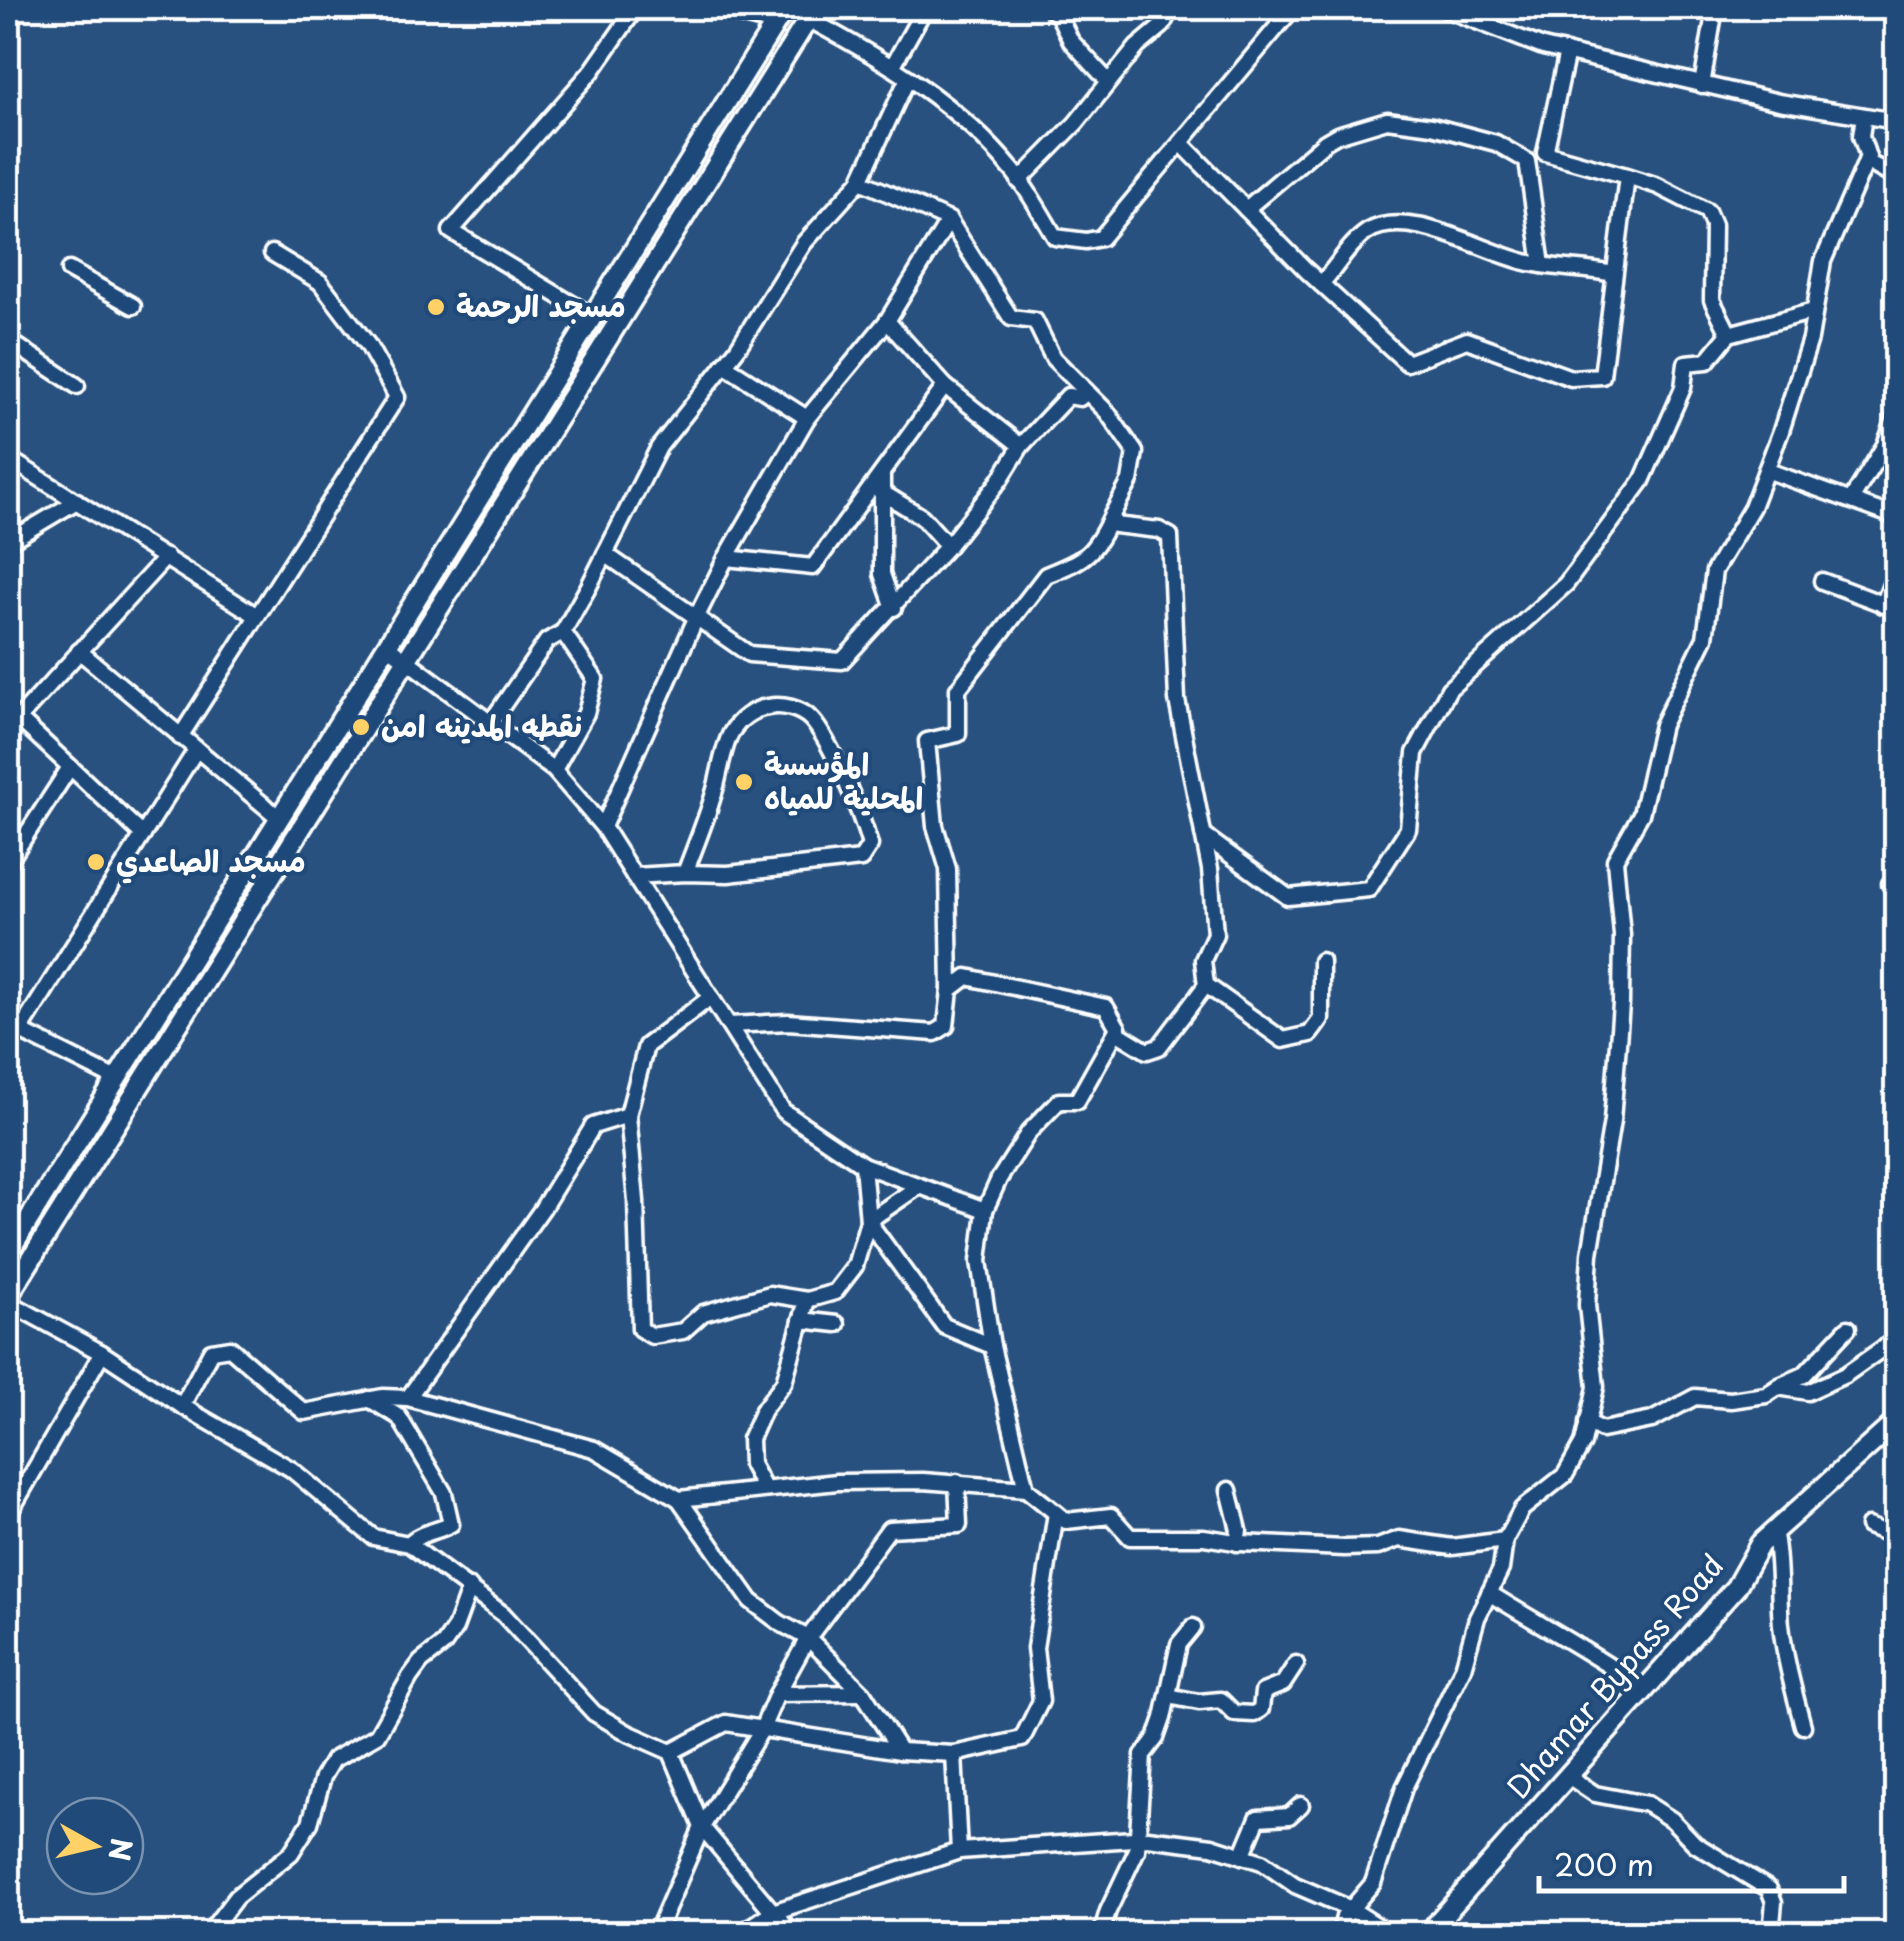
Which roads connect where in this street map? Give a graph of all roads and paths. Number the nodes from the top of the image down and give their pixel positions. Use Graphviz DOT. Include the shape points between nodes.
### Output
graph roads {
  1 [pos="636,8"];
  2 [pos="714,8"];
  3 [pos="785,8"];
  4 [pos="924,8"];
  5 [pos="1050,8"];
  6 [pos="1171,8"];
  7 [pos="1293,8"];
  8 [pos="1443,8"];
  9 [pos="1715,8"];
  10 [pos="812,13"];
  11 [pos="774,24"];
  12 [pos="1567,52"];
  13 [pos="892,67"];
  14 [pos="908,78"];
  15 [pos="1107,80"];
  16 [pos="1702,85"];
  17 [pos="1864,116"];
  18 [pos="1896,121"];
  19 [pos="1181,144"];
  20 [pos="1866,161"];
  21 [pos="1627,176"];
  22 [pos="1896,178"];
  23 [pos="860,180"];
  24 [pos="1019,181"];
  25 [pos="1246,209"];
  26 [pos="949,220"];
  27 [pos="648,226"];
  28 [pos="666,244"];
  29 [pos="272,253"];
  30 [pos="1542,265"];
  31 [pos="68,270"];
  32 [pos="1614,274"];
  33 [pos="1321,284"];
  34 [pos="133,306"];
  35 [pos="1814,311"];
  36 [pos="592,316"];
  37 [pos="887,321"];
  38 [pos="1729,334"];
  39 [pos="8,340"];
  40 [pos="572,347"];
  41 [pos="592,364"];
  42 [pos="724,365"];
  43 [pos="77,386"];
  44 [pos="945,386"];
  45 [pos="1086,390"];
  46 [pos="1896,416"];
  47 [pos="807,418"];
  48 [pos="1021,446"];
  49 [pos="8,458"];
  50 [pos="1766,470"];
  51 [pos="877,488"];
  52 [pos="1851,500"];
  53 [pos="77,502"];
  54 [pos="1112,515"];
  55 [pos="1896,517"];
  56 [pos="8,542"];
  57 [pos="948,546"];
  58 [pos="606,554"];
  59 [pos="166,558"];
  60 [pos="726,558"];
  61 [pos="1896,572"];
  62 [pos="1822,581"];
  63 [pos="1890,607"];
  64 [pos="894,608"];
  65 [pos="257,616"];
  66 [pos="697,616"];
  67 [pos="562,632"];
  68 [pos="386,645"];
  69 [pos="79,651"];
  70 [pos="407,660"];
  71 [pos="491,722"];
  72 [pos="13,724"];
  73 [pos="180,737"];
  74 [pos="196,750"];
  75 [pos="318,753"];
  76 [pos="70,767"];
  77 [pos="340,767"];
  78 [pos="554,770"];
  79 [pos="278,817"];
  80 [pos="603,827"];
  81 [pos="1203,834"];
  82 [pos="143,835"];
  83 [pos="8,862"];
  84 [pos="685,873"];
  85 [pos="634,876"];
  86 [pos="1321,961"];
  87 [pos="1206,985"];
  88 [pos="950,990"];
  89 [pos="711,997"];
  90 [pos="729,1026"];
  91 [pos="1116,1032"];
  92 [pos="116,1079"];
  93 [pos="628,1114"];
  94 [pos="863,1165"];
  95 [pos="919,1186"];
  96 [pos="984,1210"];
  97 [pos="868,1221"];
  98 [pos="8,1253"];
  99 [pos="8,1300"];
  100 [pos="807,1300"];
  101 [pos="802,1320"];
  102 [pos="837,1324"];
  103 [pos="1848,1328"];
  104 [pos="1896,1339"];
  105 [pos="992,1346"];
  106 [pos="102,1353"];
  107 [pos="1778,1387"];
  108 [pos="408,1398"];
  109 [pos="369,1399"];
  110 [pos="182,1406"];
  111 [pos="1587,1422"];
  112 [pos="1896,1422"];
  113 [pos="956,1482"];
  114 [pos="764,1488"];
  115 [pos="1026,1490"];
  116 [pos="1228,1490"];
  117 [pos="679,1499"];
  118 [pos="10,1512"];
  119 [pos="1056,1514"];
  120 [pos="1774,1530"];
  121 [pos="1882,1532"];
  122 [pos="1505,1540"];
  123 [pos="1237,1542"];
  124 [pos="410,1544"];
  125 [pos="1896,1547"];
  126 [pos="470,1587"];
  127 [pos="1489,1593"];
  128 [pos="1193,1627"];
  129 [pos="808,1638"];
  130 [pos="1296,1664"];
  131 [pos="1645,1690"];
  132 [pos="863,1693"];
  133 [pos="776,1694"];
  134 [pos="1168,1696"];
  135 [pos="1803,1726"];
  136 [pos="762,1729"];
  137 [pos="900,1751"];
  138 [pos="671,1752"];
  139 [pos="954,1754"];
  140 [pos="1568,1776"];
  141 [pos="1300,1804"];
  142 [pos="702,1828"];
  143 [pos="1139,1839"];
  144 [pos="960,1851"];
  145 [pos="1242,1856"];
  146 [pos="1350,1909"];
  147 [pos="773,1912"];
  148 [pos="208,1934"];
  149 [pos="650,1934"];
  150 [pos="740,1934"];
  151 [pos="794,1934"];
  152 [pos="1101,1934"];
  153 [pos="1340,1934"];
  154 [pos="1390,1934"];
  155 [pos="1427,1934"];
  156 [pos="1771,1934"];
  1 -- 36 [label="street" via="592,71 451,231"];
  2 -- 11 [label="street"];
  3 -- 11 [label="main road"];
  4 -- 13 [label="street"];
  5 -- 15 [label="street"];
  6 -- 15 [label="street" via="1162,26"];
  7 -- 19 [label="street"];
  8 -- 12 [label="street"];
  9 -- 16 [label="street"];
  10 -- 13 [label="street"];
  10 -- 28 [label="main road"];
  11 -- 27 [label="main road"];
  12 -- 16 [label="street"];
  12 -- 21 [label="street" via="1545,153"];
  13 -- 14 [label="street"];
  14 -- 23 [label="street"];
  14 -- 24 [label="street" via="942,100"];
  15 -- 24 [label="street"];
  16 -- 17 [label="street"];
  17 -- 18 [label="street"];
  17 -- 20 [label="street"];
  19 -- 24 [label="street" via="1101,238 1056,237"];
  19 -- 25 [label="street"];
  20 -- 22 [label="street"];
  20 -- 35 [label="street" via="1823,260"];
  21 -- 32 [label="street"];
  21 -- 38 [label="street" via="1707,210 1713,225 1712,300"];
  23 -- 26 [label="street"];
  23 -- 42 [label="street" via="804,242"];
  25 -- 30 [label="street" via="1337,135 1387,120 1432,126 1496,143 1527,161"];
  25 -- 33 [label="street"];
  26 -- 37 [label="street"];
  26 -- 45 [label="street" via="1011,318 1035,321 1053,358"];
  27 -- 28 [label="main road"];
  27 -- 36 [label="main road"];
  28 -- 41 [label="main road"];
  29 -- 65 [label="street" via="320,282 397,397"];
  30 -- 32 [label="street"];
  30 -- 33 [label="street" via="1451,235 1386,226 1368,231"];
  31 -- 34 [label="street"];
  32 -- 33 [label="street" via="1602,376 1571,378 1467,340 1407,363"];
  35 -- 38 [label="street"];
  35 -- 50 [label="street"];
  36 -- 40 [label="main road"];
  37 -- 44 [label="street"];
  37 -- 47 [label="street"];
  38 -- 81 [label="street" via="1707,361 1686,363 1683,388 1642,481 1566,584 1449,689 1414,753 1408,828 1368,890 1288,897"];
  39 -- 43 [label="street"];
  40 -- 41 [label="main road"];
  40 -- 68 [label="main road"];
  41 -- 70 [label="main road"];
  42 -- 47 [label="street"];
  42 -- 58 [label="street" via="659,447"];
  44 -- 48 [label="street"];
  44 -- 51 [label="street"];
  45 -- 48 [label="street" via="1080,398 1068,396"];
  45 -- 54 [label="street" via="1135,452 1130,481"];
  46 -- 52 [label="street"];
  47 -- 60 [label="street"];
  48 -- 57 [label="street"];
  49 -- 53 [label="street"];
  50 -- 52 [label="street"];
  50 -- 111 [label="street" via="1714,570 1706,638 1662,725 1641,814 1615,860 1621,1004 1612,1121 1590,1254 1586,1305 1596,1387"];
  51 -- 57 [label="street" via="922,517"];
  51 -- 60 [label="street" via="813,568"];
  51 -- 64 [label="street" via="882,574"];
  52 -- 55 [label="street"];
  53 -- 56 [label="street"];
  53 -- 59 [label="street"];
  54 -- 81 [label="street" via="1115,525 1170,536 1177,700"];
  54 -- 88 [label="street" via="1097,548 1046,575 958,689 958,734 928,741 935,826 948,868"];
  57 -- 64 [label="street"];
  58 -- 66 [label="street"];
  58 -- 67 [label="street"];
  59 -- 65 [label="street"];
  59 -- 69 [label="street"];
  60 -- 66 [label="street"];
  61 -- 63 [label="street"];
  62 -- 63 [label="street"];
  64 -- 66 [label="street" via="842,661 749,654"];
  65 -- 73 [label="street"];
  66 -- 80 [label="street"];
  67 -- 71 [label="street" via="547,640"];
  67 -- 78 [label="street" via="595,679 586,712"];
  68 -- 70 [label="street"];
  68 -- 75 [label="main road"];
  69 -- 72 [label="street"];
  69 -- 73 [label="street"];
  70 -- 71 [label="street"];
  70 -- 77 [label="main road"];
  71 -- 78 [label="street"];
  72 -- 76 [label="street"];
  73 -- 74 [label="street"];
  74 -- 79 [label="street"];
  74 -- 82 [label="street"];
  75 -- 77 [label="main road"];
  75 -- 79 [label="main road"];
  76 -- 82 [label="street"];
  76 -- 83 [label="street"];
  77 -- 99 [label="main road"];
  78 -- 80 [label="street"];
  79 -- 92 [label="main road"];
  80 -- 85 [label="street"];
  81 -- 87 [label="street" via="1214,934 1202,960"];
  82 -- 92 [label="street" via="20,1031"];
  84 -- 84 [label="street" via="738,724 776,705 810,718 863,820 870,845 860,859"];
  84 -- 85 [label="street"];
  85 -- 89 [label="street"];
  86 -- 87 [label="street" via="1321,1019 1310,1034 1283,1040"];
  87 -- 91 [label="street" via="1159,1047 1147,1051"];
  88 -- 90 [label="street" via="946,1026 935,1033 788,1022"];
  88 -- 91 [label="street" via="966,977 1106,1007"];
  89 -- 90 [label="street"];
  89 -- 93 [label="street" via="646,1046"];
  90 -- 94 [label="street" via="782,1110"];
  91 -- 96 [label="street" via="1077,1100 1059,1101 1030,1132"];
  92 -- 98 [label="main road"];
  93 -- 100 [label="street" via="640,1329 652,1336 683,1332 703,1313 770,1294"];
  93 -- 108 [label="street" via="593,1126"];
  94 -- 95 [label="street"];
  94 -- 97 [label="street"];
  95 -- 96 [label="street"];
  95 -- 97 [label="street"];
  96 -- 105 [label="street" via="978,1262"];
  97 -- 100 [label="street" via="855,1266 835,1292"];
  97 -- 105 [label="street" via="944,1326"];
  99 -- 106 [label="street"];
  100 -- 101 [label="street"];
  101 -- 102 [label="street"];
  101 -- 114 [label="street" via="784,1382 750,1439 750,1464"];
  103 -- 107 [label="street" via="1804,1375"];
  104 -- 107 [label="street" via="1808,1392"];
  105 -- 115 [label="street"];
  106 -- 110 [label="street"];
  106 -- 118 [label="street"];
  107 -- 111 [label="street" via="1730,1400 1695,1397 1652,1420 1602,1430"];
  108 -- 109 [label="street"];
  108 -- 117 [label="street" via="594,1449"];
  109 -- 110 [label="street" via="304,1412 230,1348 211,1351"];
  109 -- 124 [label="street" via="399,1417 444,1493 452,1524"];
  110 -- 124 [label="street" via="291,1469 372,1537"];
  111 -- 122 [label="street" via="1565,1475 1522,1508"];
  112 -- 120 [label="main road, Dhamar Bypass Road"];
  113 -- 114 [label="street"];
  113 -- 115 [label="street"];
  113 -- 129 [label="street" via="959,1525 889,1529"];
  114 -- 117 [label="street"];
  115 -- 119 [label="street"];
  116 -- 123 [label="street"];
  117 -- 129 [label="street" via="751,1601"];
  119 -- 123 [label="street" via="1066,1521 1111,1516 1130,1537"];
  119 -- 139 [label="street" via="1035,1648 1041,1701 1022,1739"];
  120 -- 131 [label="main road, Dhamar Bypass Road" via="1736,1588"];
  120 -- 135 [label="street" via="1788,1673"];
  121 -- 125 [label="street"];
  122 -- 123 [label="street" via="1452,1547 1399,1539 1378,1547"];
  122 -- 127 [label="street"];
  124 -- 126 [label="street"];
  126 -- 138 [label="street" via="594,1713"];
  126 -- 148 [label="street" via="455,1628 410,1677 377,1735 332,1760 291,1853 236,1896"];
  127 -- 131 [label="street"];
  127 -- 146 [label="street" via="1463,1668 1404,1788 1372,1883"];
  128 -- 134 [label="street" via="1179,1644"];
  129 -- 132 [label="street"];
  129 -- 133 [label="street"];
  130 -- 134 [label="street" via="1283,1684 1263,1692 1254,1714 1234,1713 1218,1700"];
  131 -- 140 [label="main road, Dhamar Bypass Road"];
  132 -- 133 [label="street"];
  132 -- 137 [label="street"];
  133 -- 136 [label="street"];
  134 -- 143 [label="street" via="1156,1738 1143,1755"];
  136 -- 137 [label="street"];
  136 -- 138 [label="street" via="726,1723"];
  136 -- 142 [label="street"];
  137 -- 139 [label="street"];
  138 -- 142 [label="street"];
  139 -- 144 [label="street"];
  140 -- 155 [label="main road, Dhamar Bypass Road"];
  140 -- 156 [label="street" via="1595,1794 1647,1804 1694,1844 1769,1889"];
  141 -- 145 [label="street" via="1288,1816 1258,1818"];
  142 -- 147 [label="street"];
  142 -- 149 [label="street" via="659,1928"];
  143 -- 144 [label="street"];
  143 -- 145 [label="street"];
  143 -- 152 [label="street"];
  144 -- 147 [label="street"];
  145 -- 146 [label="street"];
  146 -- 153 [label="street"];
  146 -- 154 [label="street"];
  147 -- 150 [label="street"];
  147 -- 151 [label="street"];
}
